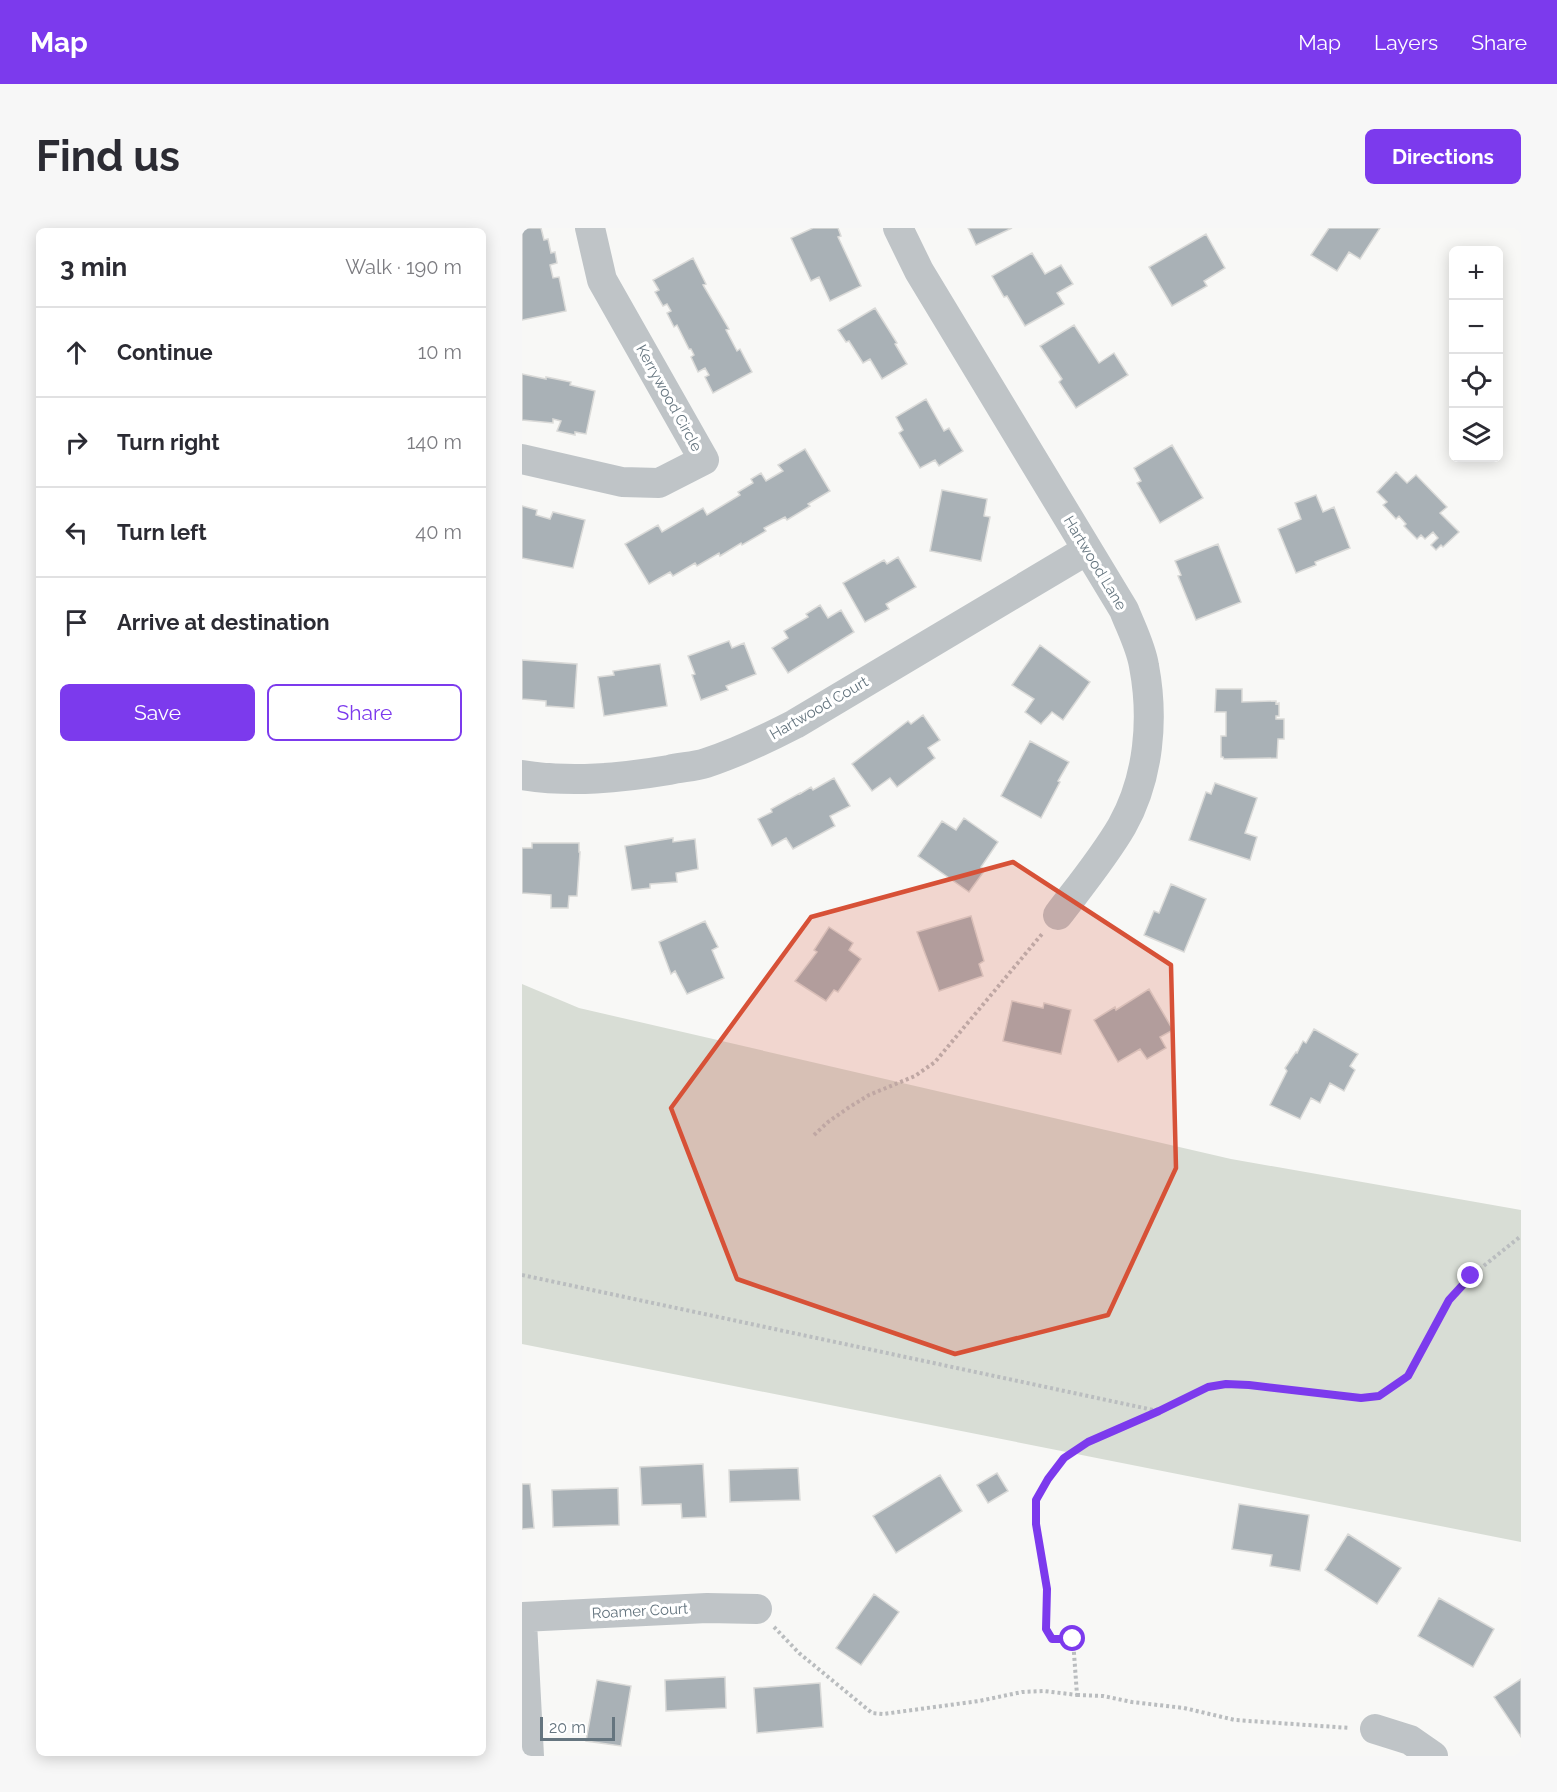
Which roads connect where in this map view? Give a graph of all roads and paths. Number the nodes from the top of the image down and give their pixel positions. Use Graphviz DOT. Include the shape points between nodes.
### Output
graph roads {
  1 [pos="590,228"];
  2 [pos="898,228"];
  3 [pos="522,459"];
  4 [pos="1087,550"];
  5 [pos="522,775"];
  6 [pos="1058,915"];
  7 [pos="814,1135"];
  8 [pos="1521,1236"];
  9 [pos="522,1275"];
  10 [pos="1159,1411"];
  11 [pos="757,1610"];
  12 [pos="522,1617"];
  13 [pos="522,1622"];
  14 [pos="1077,1695"];
  15 [pos="1375,1729"];
  16 [pos="529,1756"];
  17 [pos="1433,1756"];
  1 -- 3 [label="street, Kerrywood Circle" via="602,280 704,460 659,483 622,482"];
  2 -- 4 [label="street, Hartwood Lane" via="919,271"];
  4 -- 5 [label="street, Hartwood Court" via="795,724 704,764 634,776 560,779"];
  4 -- 6 [label="street, Hartwood Lane" via="1124,610 1144,665 1148,744 1138,791 1123,824"];
  6 -- 7 [label="path" via="934,1062 915,1076 869,1095"];
  8 -- 10 [label="path" via="1463,1284 1449,1300 1408,1376 1379,1396 1361,1398 1226,1384 1208,1387"];
  9 -- 10 [label="path"];
  10 -- 14 [label="path" via="1088,1442 1064,1458 1036,1500 1047,1589 1046,1629 1052,1639 1073,1639"];
  11 -- 12 [label="street, Roamer Court" via="707,1608"];
  11 -- 14 [label="path" via="799,1653 872,1713 950,1706 1022,1692"];
  13 -- 16 [label="street"];
  14 -- 15 [label="path" via="1184,1708 1235,1720"];
  15 -- 17 [label="street" via="1410,1740"];
}
